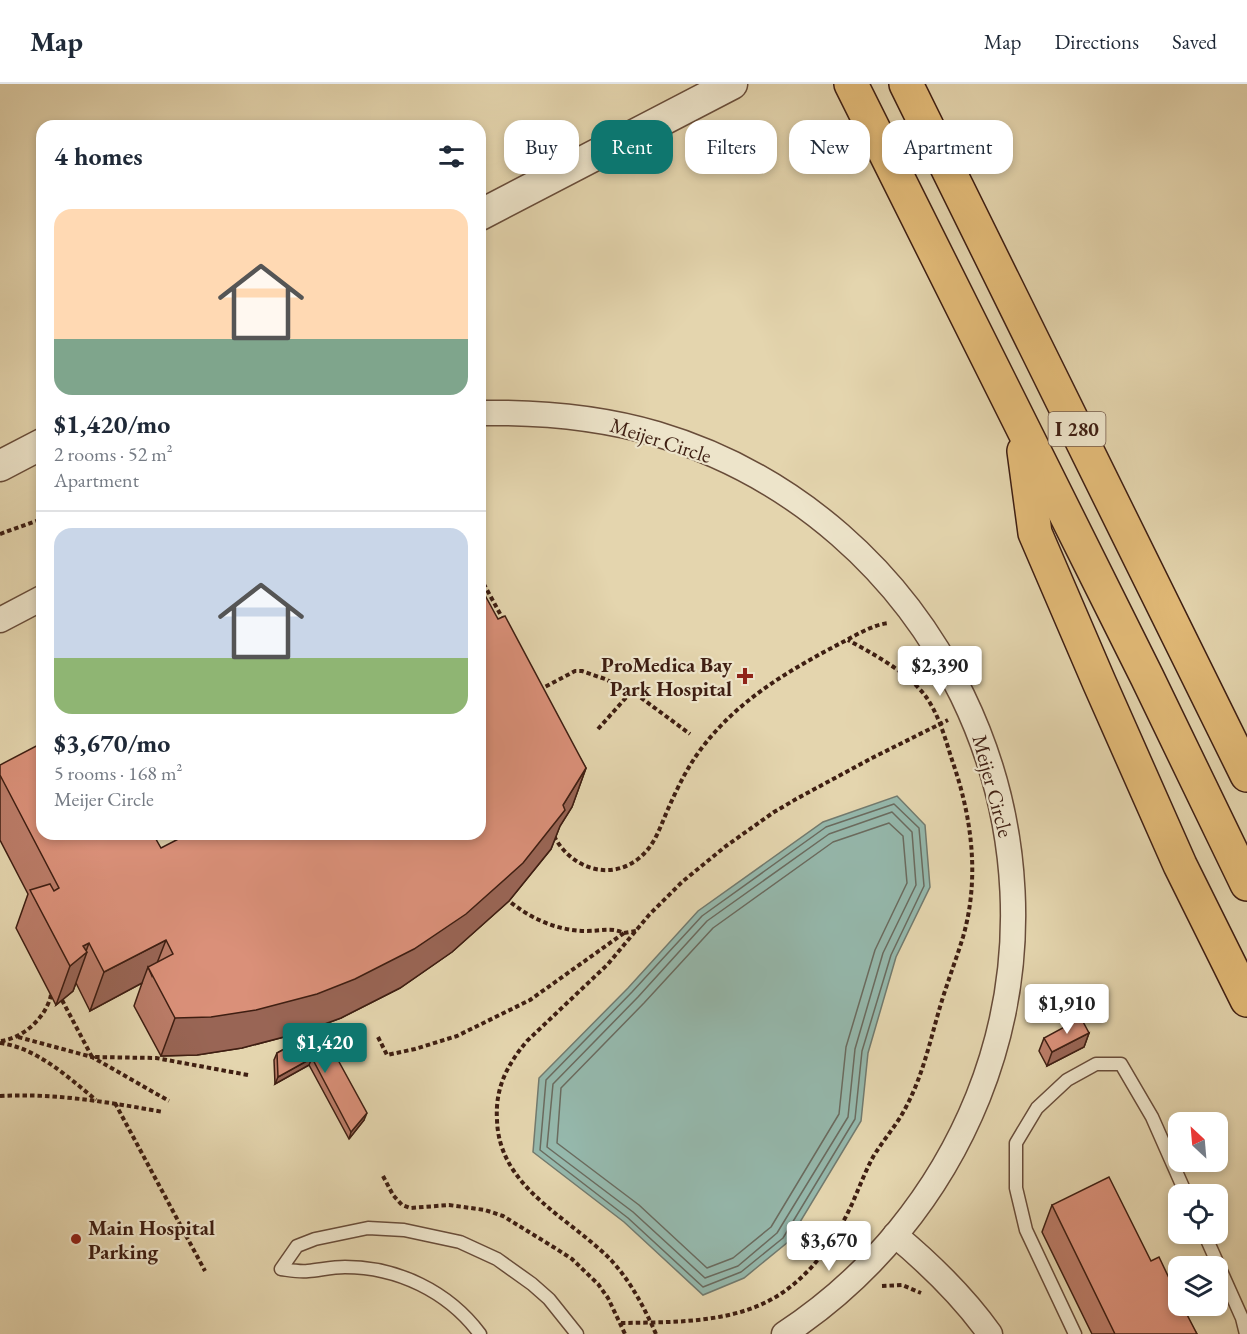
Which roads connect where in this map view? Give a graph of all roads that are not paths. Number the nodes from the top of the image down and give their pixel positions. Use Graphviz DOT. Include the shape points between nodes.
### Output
graph roads {
  1 [pos="732,84"];
  2 [pos="851,84"];
  3 [pos="906,84"];
  4 [pos="486,212"];
  5 [pos="486,413"];
  6 [pos="1020,423"];
  7 [pos="36,447"];
  8 [pos="0,466"];
  9 [pos="1136,548"];
  10 [pos="36,600"];
  11 [pos="0,620"];
  12 [pos="1247,732"];
  13 [pos="1247,775"];
  14 [pos="1247,884"];
  15 [pos="1247,999"];
  16 [pos="1182,1184"];
  17 [pos="895,1235"];
  18 [pos="1209,1244"];
  19 [pos="480,1334"];
  20 [pos="576,1334"];
  21 [pos="784,1334"];
  22 [pos="990,1334"];
  23 [pos="1076,1334"];
  24 [pos="1246,1334"];
  1 -- 4 [label="street"];
  2 -- 6 [label="highway, I 280"];
  3 -- 9 [label="highway, I 280"];
  5 -- 17 [label="street, Meijer Circle" via="572,416 626,426 687,445 778,489 840,536 898,592 936,646 970,711 1000,798 1010,851 1013,911 1008,988 995,1049 971,1116 928,1193"];
  6 -- 14 [label="highway, I 280"];
  6 -- 15 [label="highway" via="1035,533 1180,865"];
  7 -- 8 [label="street"];
  9 -- 12 [label="highway"];
  9 -- 13 [label="highway, I 280"];
  10 -- 11 [label="street"];
  16 -- 23 [label="lane" via="1152,1117 1121,1064 1096,1064 1067,1080 1036,1108 1016,1143 1017,1188 1026,1230"];
  17 -- 21 [label="street, Meijer Circle" via="838,1293"];
  17 -- 22 [label="street" via="942,1275"];
  18 -- 24 [label="lane"];
  19 -- 20 [label="lane" via="444,1299 398,1275 359,1267 280,1269 297,1246 368,1228 404,1230 460,1242 497,1259 532,1284"];
}
